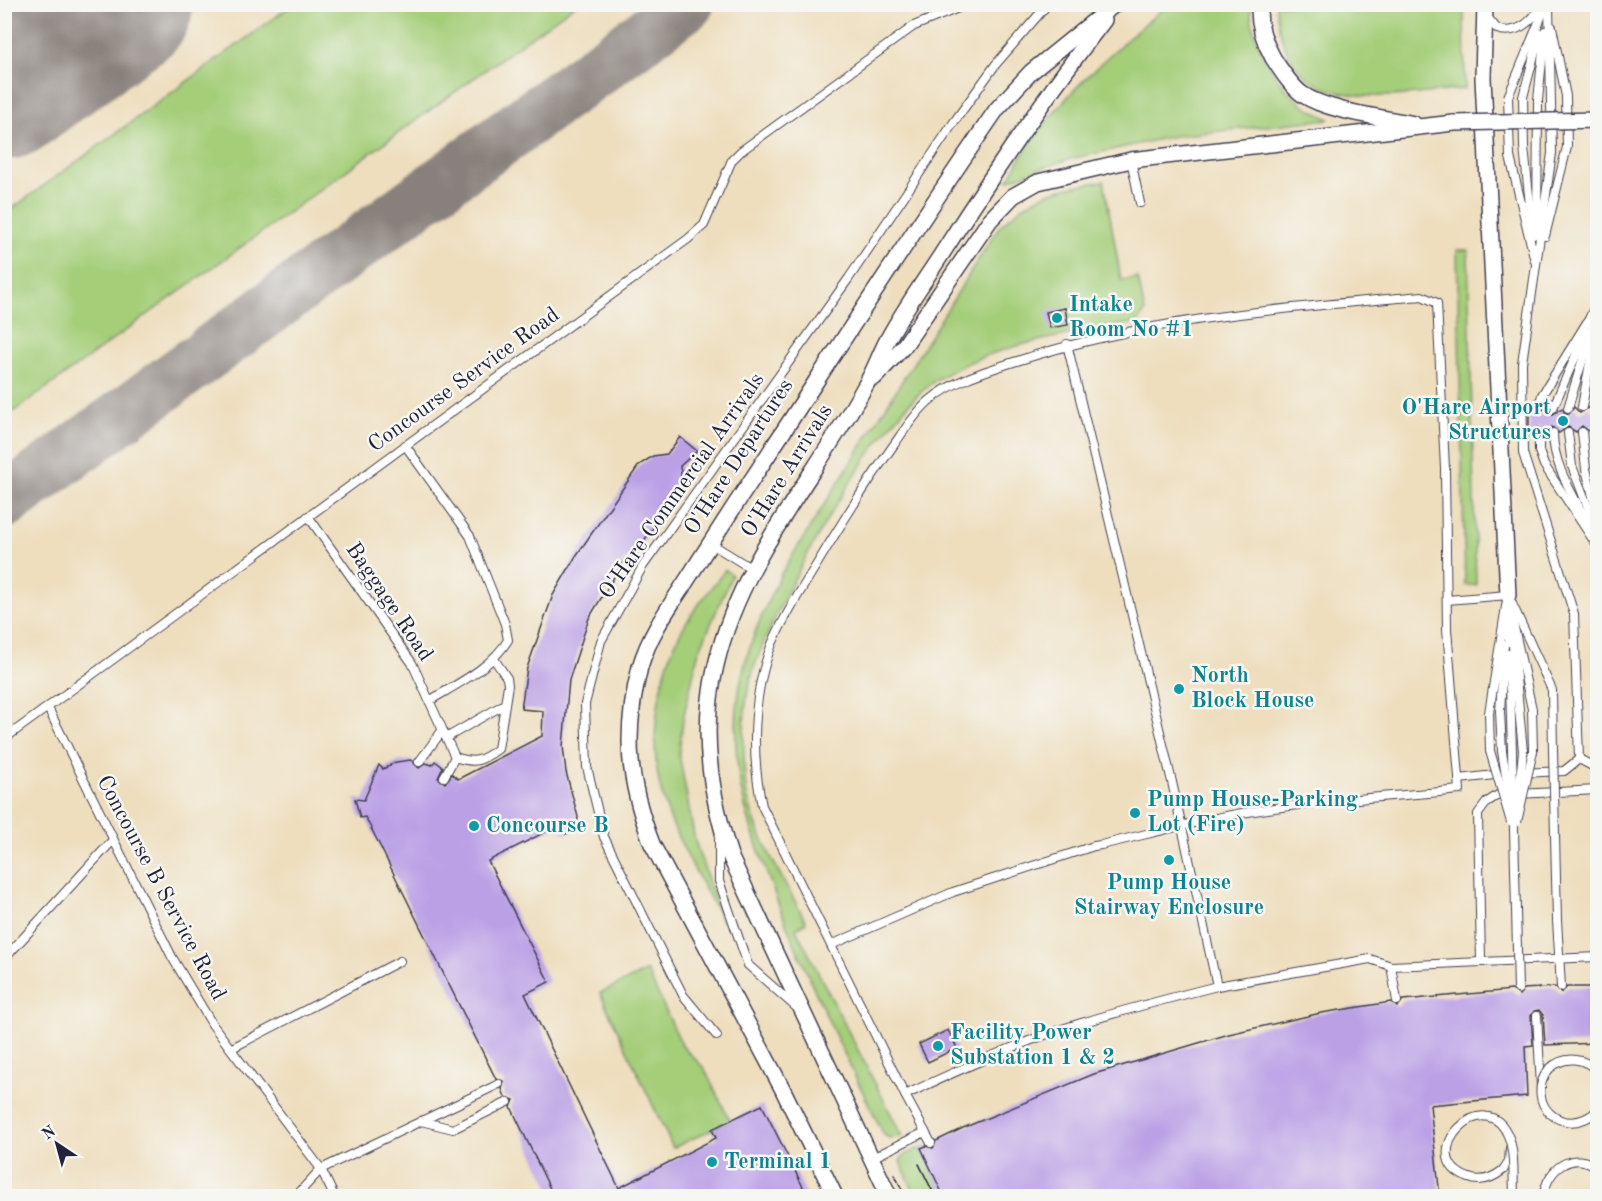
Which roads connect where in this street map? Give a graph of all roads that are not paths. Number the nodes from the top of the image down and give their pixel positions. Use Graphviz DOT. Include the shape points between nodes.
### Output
graph roads {
  1 [pos="968,4"];
  2 [pos="1048,4"];
  3 [pos="1116,4"];
  4 [pos="1259,4"];
  5 [pos="1547,4"];
  6 [pos="1485,6"];
  7 [pos="1598,120"];
  8 [pos="1426,126"];
  9 [pos="1131,160"];
  10 [pos="1140,203"];
  11 [pos="1535,275"];
  12 [pos="1598,301"];
  13 [pos="1598,309"];
  14 [pos="1598,318"];
  15 [pos="1067,344"];
  16 [pos="1598,367"];
  17 [pos="865,388"];
  18 [pos="1582,407"];
  19 [pos="1595,407"];
  20 [pos="1554,408"];
  21 [pos="1568,408"];
  22 [pos="1539,409"];
  23 [pos="1568,432"];
  24 [pos="1582,432"];
  25 [pos="1596,432"];
  26 [pos="1539,433"];
  27 [pos="1553,433"];
  28 [pos="405,446"];
  29 [pos="1598,461"];
  30 [pos="308,516"];
  31 [pos="1598,516"];
  32 [pos="1598,533"];
  33 [pos="1598,542"];
  34 [pos="710,543"];
  35 [pos="1598,548"];
  36 [pos="752,569"];
  37 [pos="1508,595"];
  38 [pos="1447,600"];
  39 [pos="494,659"];
  40 [pos="429,701"];
  41 [pos="505,704"];
  42 [pos="48,708"];
  43 [pos="444,734"];
  44 [pos="4,739"];
  45 [pos="455,757"];
  46 [pos="1579,759"];
  47 [pos="419,762"];
  48 [pos="1598,769"];
  49 [pos="444,777"];
  50 [pos="1459,779"];
  51 [pos="1598,790"];
  52 [pos="720,824"];
  53 [pos="1181,827"];
  54 [pos="1514,832"];
  55 [pos="113,840"];
  56 [pos="831,945"];
  57 [pos="1598,957"];
  58 [pos="1560,958"];
  59 [pos="4,959"];
  60 [pos="400,961"];
  61 [pos="1481,961"];
  62 [pos="1391,966"];
  63 [pos="1217,986"];
  64 [pos="1561,987"];
  65 [pos="1518,989"];
  66 [pos="1397,1001"];
  67 [pos="802,1012"];
  68 [pos="1537,1017"];
  69 [pos="717,1036"];
  70 [pos="232,1048"];
  71 [pos="1598,1072"];
  72 [pos="499,1084"];
  73 [pos="1541,1094"];
  74 [pos="905,1095"];
  75 [pos="508,1102"];
  76 [pos="1598,1110"];
  77 [pos="420,1121"];
  78 [pos="925,1132"];
  79 [pos="1511,1141"];
  80 [pos="931,1143"];
  81 [pos="870,1159"];
  82 [pos="321,1168"];
  83 [pos="1598,1169"];
  84 [pos="1514,1195"];
  85 [pos="1545,1196"];
  86 [pos="296,1197"];
  87 [pos="334,1197"];
  88 [pos="835,1197"];
  89 [pos="889,1197"];
  1 -- 28 [label="lane, Concourse Service Road" via="914,26 741,151 732,160 704,225"];
  2 -- 69 [label="lane, O'Hare Commercial Arrivals" via="996,64 954,122 849,278 643,566 601,641 585,704 592,793 604,837 683,995"];
  3 -- 17 [label="street, O'Hare Arrivals" via="1002,159 889,337"];
  3 -- 34 [label="street, O'Hare Departures" via="1031,72 997,109"];
  4 -- 8 [label="street" via="1271,54 1303,94 1325,105"];
  5 -- 6 [label="lane" via="1525,25 1505,32 1491,24"];
  5 -- 11 [label="lane" via="1538,86"];
  5 -- 11 [label="lane" via="1552,153"];
  5 -- 11 [label="lane" via="1523,97"];
  5 -- 11 [label="lane" via="1566,96 1567,147"];
  5 -- 11 [label="lane" via="1508,97 1510,157 1534,254"];
  6 -- 37 [label="street" via="1483,78"];
  7 -- 8 [label="street, bridge"];
  8 -- 9 [label="street"];
  9 -- 10 [label="lane"];
  9 -- 17 [label="street" via="1038,182 1013,196 990,220 904,346"];
  11 -- 46 [label="lane" via="1521,371 1522,453 1574,614"];
  12 -- 20 [label="lane"];
  12 -- 22 [label="lane" via="1542,395"];
  13 -- 21 [label="lane"];
  14 -- 18 [label="lane"];
  15 -- 38 [label="lane" via="1257,310 1430,298 1440,312"];
  15 -- 53 [label="lane"];
  15 -- 56 [label="lane" via="969,377 927,402 861,492 772,644 756,716 756,777 762,806"];
  16 -- 19 [label="lane"];
  17 -- 36 [label="street, O'Hare Arrivals"];
  23 -- 32 [label="lane" via="1572,466"];
  24 -- 31 [label="lane"];
  25 -- 29 [label="lane"];
  26 -- 35 [label="lane" via="1544,465"];
  27 -- 33 [label="lane" via="1558,465"];
  28 -- 30 [label="lane, Concourse Service Road"];
  28 -- 39 [label="lane" via="470,536 505,624 508,640"];
  30 -- 40 [label="lane, Baggage Road" via="412,663"];
  30 -- 42 [label="lane, Concourse Service Road"];
  34 -- 36 [label="lane"];
  34 -- 88 [label="street, O'Hare Departures" via="651,636 640,666 628,742 637,805 698,936 736,1001"];
  36 -- 52 [label="street, O'Hare Arrivals" via="729,620 710,697 708,756"];
  37 -- 38 [label="lane"];
  37 -- 54 [label="lane, bridge"];
  37 -- 54 [label="lane, bridge" via="1500,712"];
  37 -- 54 [label="lane, bridge" via="1523,751"];
  37 -- 54 [label="lane, bridge" via="1532,709 1533,750"];
  37 -- 54 [label="lane, bridge" via="1489,713 1490,752"];
  37 -- 58 [label="lane, bridge" via="1552,690"];
  38 -- 50 [label="lane"];
  39 -- 40 [label="lane"];
  39 -- 41 [label="lane" via="507,678"];
  40 -- 43 [label="lane, Baggage Road"];
  41 -- 43 [label="lane"];
  41 -- 45 [label="lane" via="498,749 471,762"];
  42 -- 44 [label="lane, Concourse Service Road"];
  42 -- 55 [label="lane, Concourse B Service Road"];
  43 -- 45 [label="lane, Baggage Road"];
  43 -- 47 [label="lane"];
  45 -- 49 [label="lane"];
  46 -- 48 [label="lane"];
  46 -- 50 [label="lane" via="1564,771"];
  50 -- 53 [label="lane" via="1460,790 1318,802 1251,811"];
  51 -- 61 [label="lane" via="1498,795 1478,814"];
  52 -- 67 [label="street, O'Hare Arrivals" via="731,858"];
  52 -- 67 [label="lane" via="719,881 748,965"];
  53 -- 56 [label="lane" via="1094,846 953,892"];
  53 -- 63 [label="lane"];
  54 -- 65 [label="lane, bridge"];
  55 -- 59 [label="lane"];
  55 -- 70 [label="lane, Concourse B Service Road" via="172,957 212,1024"];
  56 -- 74 [label="lane"];
  57 -- 58 [label="lane"];
  58 -- 61 [label="lane"];
  58 -- 64 [label="lane"];
  60 -- 70 [label="lane"];
  61 -- 62 [label="lane"];
  62 -- 63 [label="lane" via="1370,959"];
  62 -- 66 [label="lane"];
  63 -- 74 [label="lane" via="1053,1032"];
  67 -- 81 [label="street, O'Hare Arrivals"];
  68 -- 73 [label="lane, bridge"];
  70 -- 82 [label="lane, Concourse B Service Road"];
  71 -- 73 [label="lane, bridge" via="1582,1061 1561,1061 1545,1075"];
  72 -- 77 [label="lane"];
  73 -- 76 [label="lane, bridge" via="1549,1113 1567,1122 1587,1119"];
  74 -- 78 [label="lane"];
  75 -- 77 [label="lane" via="453,1129"];
  77 -- 82 [label="lane"];
  78 -- 80 [label="lane"];
  78 -- 81 [label="lane"];
  79 -- 79 [label="lane, bridge" via="1509,1161 1503,1170 1486,1180 1466,1177 1448,1153 1453,1132 1469,1119 1490,1119 1499,1124"];
  79 -- 84 [label="lane, bridge"];
  81 -- 89 [label="street, O'Hare Arrivals"];
  82 -- 86 [label="lane"];
  82 -- 87 [label="lane, Concourse B Service Road"];
  83 -- 85 [label="lane" via="1586,1162 1565,1162 1549,1175"];
}
